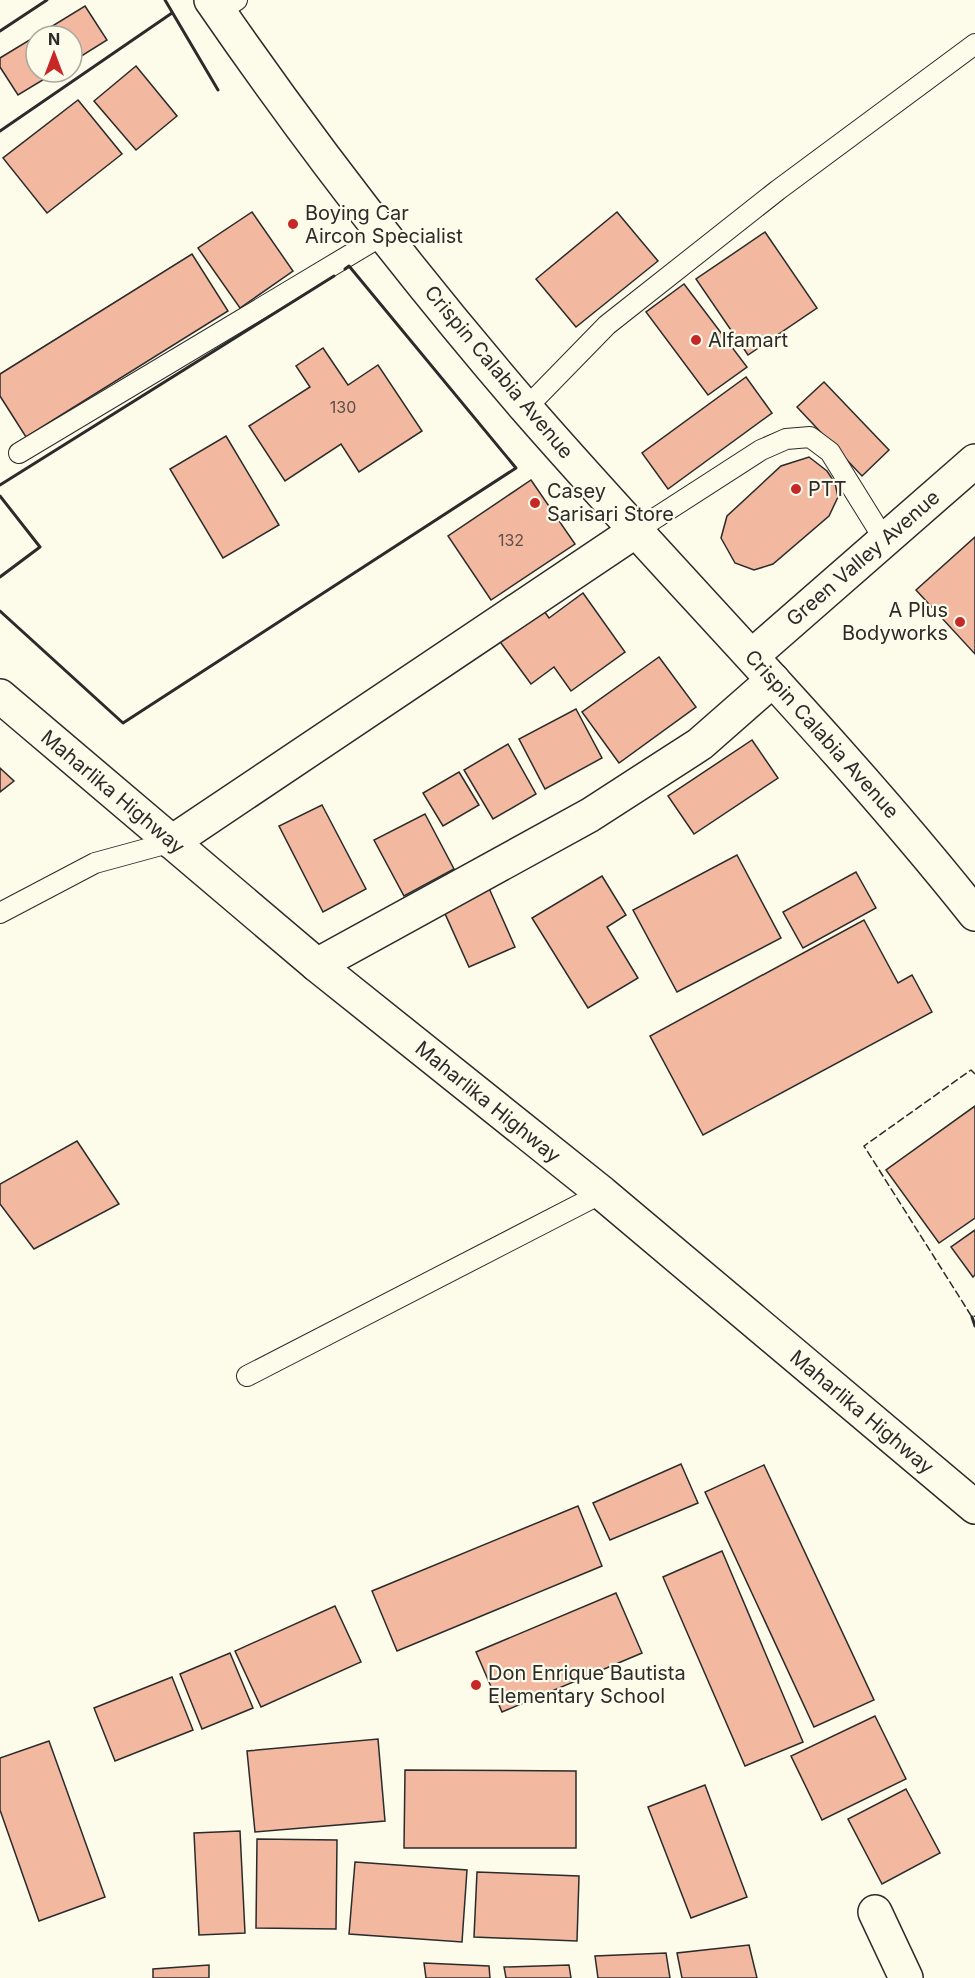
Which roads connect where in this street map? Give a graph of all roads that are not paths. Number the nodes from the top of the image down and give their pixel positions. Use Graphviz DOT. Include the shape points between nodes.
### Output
graph roads {
  1 [pos="223,4"];
  2 [pos="975,44"];
  3 [pos="383,235"];
  4 [pos="526,408"];
  5 [pos="19,453"];
  6 [pos="975,461"];
  7 [pos="637,530"];
  8 [pos="884,539"];
  9 [pos="752,656"];
  10 [pos="773,680"];
  11 [pos="0,696"];
  12 [pos="172,842"];
  13 [pos="0,913"];
  14 [pos="975,914"];
  15 [pos="317,965"];
  16 [pos="602,1193"];
  17 [pos="247,1376"];
  18 [pos="975,1507"];
  19 [pos="875,1912"];
  20 [pos="906,1978"];
  1 -- 3 [label="main road, Crispin Calabia Avenue"];
  2 -- 4 [label="lane" via="778,190 607,325"];
  3 -- 4 [label="main road, Crispin Calabia Avenue"];
  3 -- 5 [label="lane"];
  4 -- 7 [label="main road, Crispin Calabia Avenue"];
  6 -- 8 [label="main road, Green Valley Avenue"];
  7 -- 8 [label="lane" via="761,450 786,440 810,437 830,452"];
  7 -- 9 [label="main road, Crispin Calabia Avenue"];
  7 -- 12 [label="main road"];
  8 -- 9 [label="main road, Green Valley Avenue"];
  9 -- 10 [label="main road, Crispin Calabia Avenue"];
  10 -- 14 [label="main road, Crispin Calabia Avenue" via="903,823"];
  10 -- 15 [label="main road" via="700,744 590,815"];
  11 -- 12 [label="main road, Maharlika Highway"];
  12 -- 13 [label="lane" via="95,863"];
  12 -- 15 [label="main road, Maharlika Highway"];
  15 -- 16 [label="main road, Maharlika Highway"];
  16 -- 17 [label="lane"];
  16 -- 18 [label="main road, Maharlika Highway"];
  19 -- 20 [label="main road"];
}
